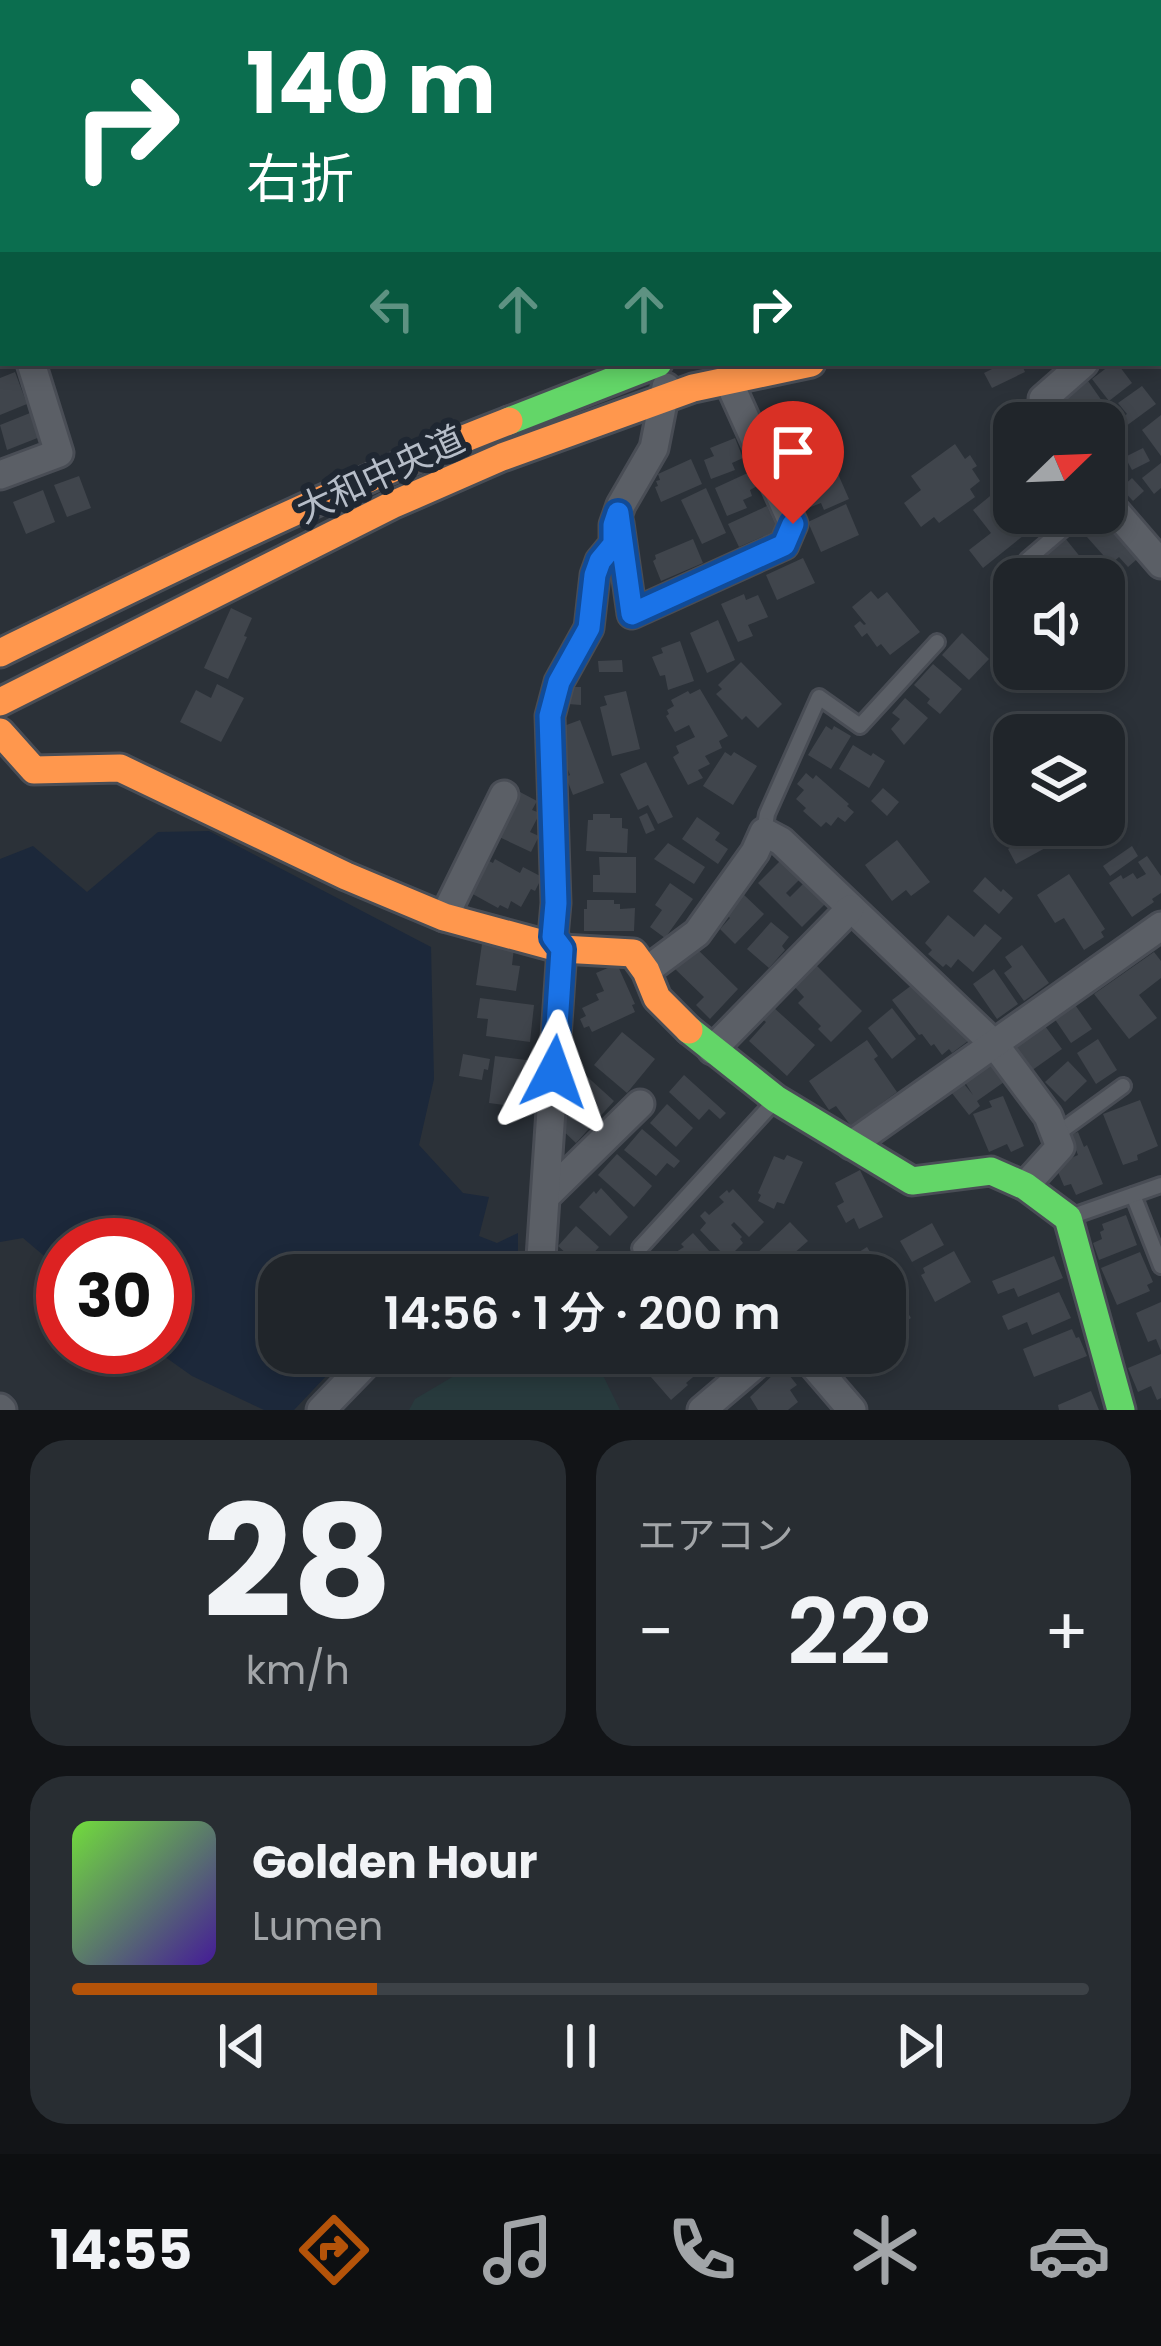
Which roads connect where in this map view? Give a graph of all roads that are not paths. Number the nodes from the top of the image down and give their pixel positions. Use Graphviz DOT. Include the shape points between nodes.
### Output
graph roads {
  1 [pos="32,366"];
  2 [pos="650,366"];
  3 [pos="669,366"];
  4 [pos="796,366"];
  5 [pos="1081,366"];
  6 [pos="728,380"];
  7 [pos="665,397"];
  8 [pos="1045,402"];
  9 [pos="0,475"];
  10 [pos="618,513"];
  11 [pos="1125,522"];
  12 [pos="1057,534"];
  13 [pos="1029,558"];
  14 [pos="1161,564"];
  15 [pos="937,642"];
  16 [pos="0,653"];
  17 [pos="0,701"];
  18 [pos="0,732"];
  19 [pos="504,795"];
  20 [pos="764,832"];
  21 [pos="850,909"];
  22 [pos="444,917"];
  23 [pos="1161,926"];
  24 [pos="562,949"];
  25 [pos="646,971"];
  26 [pos="994,1045"];
  27 [pos="712,1050"];
  28 [pos="1123,1086"];
  29 [pos="776,1099"];
  30 [pos="640,1104"];
  31 [pos="1057,1134"];
  32 [pos="851,1145"];
  33 [pos="1161,1185"];
  34 [pos="1025,1186"];
  35 [pos="1133,1195"];
  36 [pos="546,1196"];
  37 [pos="1068,1218"];
  38 [pos="640,1247"];
  39 [pos="540,1254"];
  40 [pos="1161,1266"];
  41 [pos="356,1374"];
  42 [pos="744,1374"];
  43 [pos="820,1374"];
  44 [pos="321,1410"];
  45 [pos="702,1410"];
  46 [pos="852,1410"];
  47 [pos="1121,1410"];
  1 -- 9 [label="street" via="59,454"];
  2 -- 16 [label="street, 大和中央道" via="418,455"];
  3 -- 7 [label="street"];
  4 -- 6 [label="street, 大和中央道"];
  5 -- 8 [label="street"];
  6 -- 7 [label="street, 大和中央道"];
  6 -- 10 [label="street" via="793,524 784,545 632,614"];
  7 -- 10 [label="street" via="654,448"];
  7 -- 17 [label="street, 大和中央道" via="392,505"];
  10 -- 24 [label="street" via="614,544 595,575 589,628 550,716 553,937"];
  11 -- 14 [label="street"];
  12 -- 13 [label="lane"];
  15 -- 20 [label="lane" via="860,726 820,697"];
  18 -- 22 [label="street" via="34,770 120,768"];
  19 -- 22 [label="street"];
  20 -- 21 [label="street"];
  20 -- 25 [label="street" via="697,933"];
  21 -- 26 [label="street"];
  21 -- 27 [label="street"];
  22 -- 24 [label="street"];
  23 -- 26 [label="street"];
  24 -- 25 [label="street" via="633,953"];
  24 -- 36 [label="street"];
  25 -- 27 [label="street" via="657,998"];
  26 -- 31 [label="street"];
  26 -- 32 [label="street"];
  27 -- 29 [label="street"];
  28 -- 31 [label="lane"];
  29 -- 32 [label="street"];
  29 -- 38 [label="lane"];
  30 -- 36 [label="street"];
  31 -- 34 [label="street" via="1060,1147"];
  32 -- 34 [label="street" via="912,1181 991,1171"];
  33 -- 35 [label="lane"];
  34 -- 37 [label="street"];
  35 -- 37 [label="lane"];
  35 -- 40 [label="lane"];
  36 -- 39 [label="street"];
  37 -- 47 [label="street"];
  41 -- 44 [label="street"];
  42 -- 45 [label="street"];
  43 -- 46 [label="street"];
}
